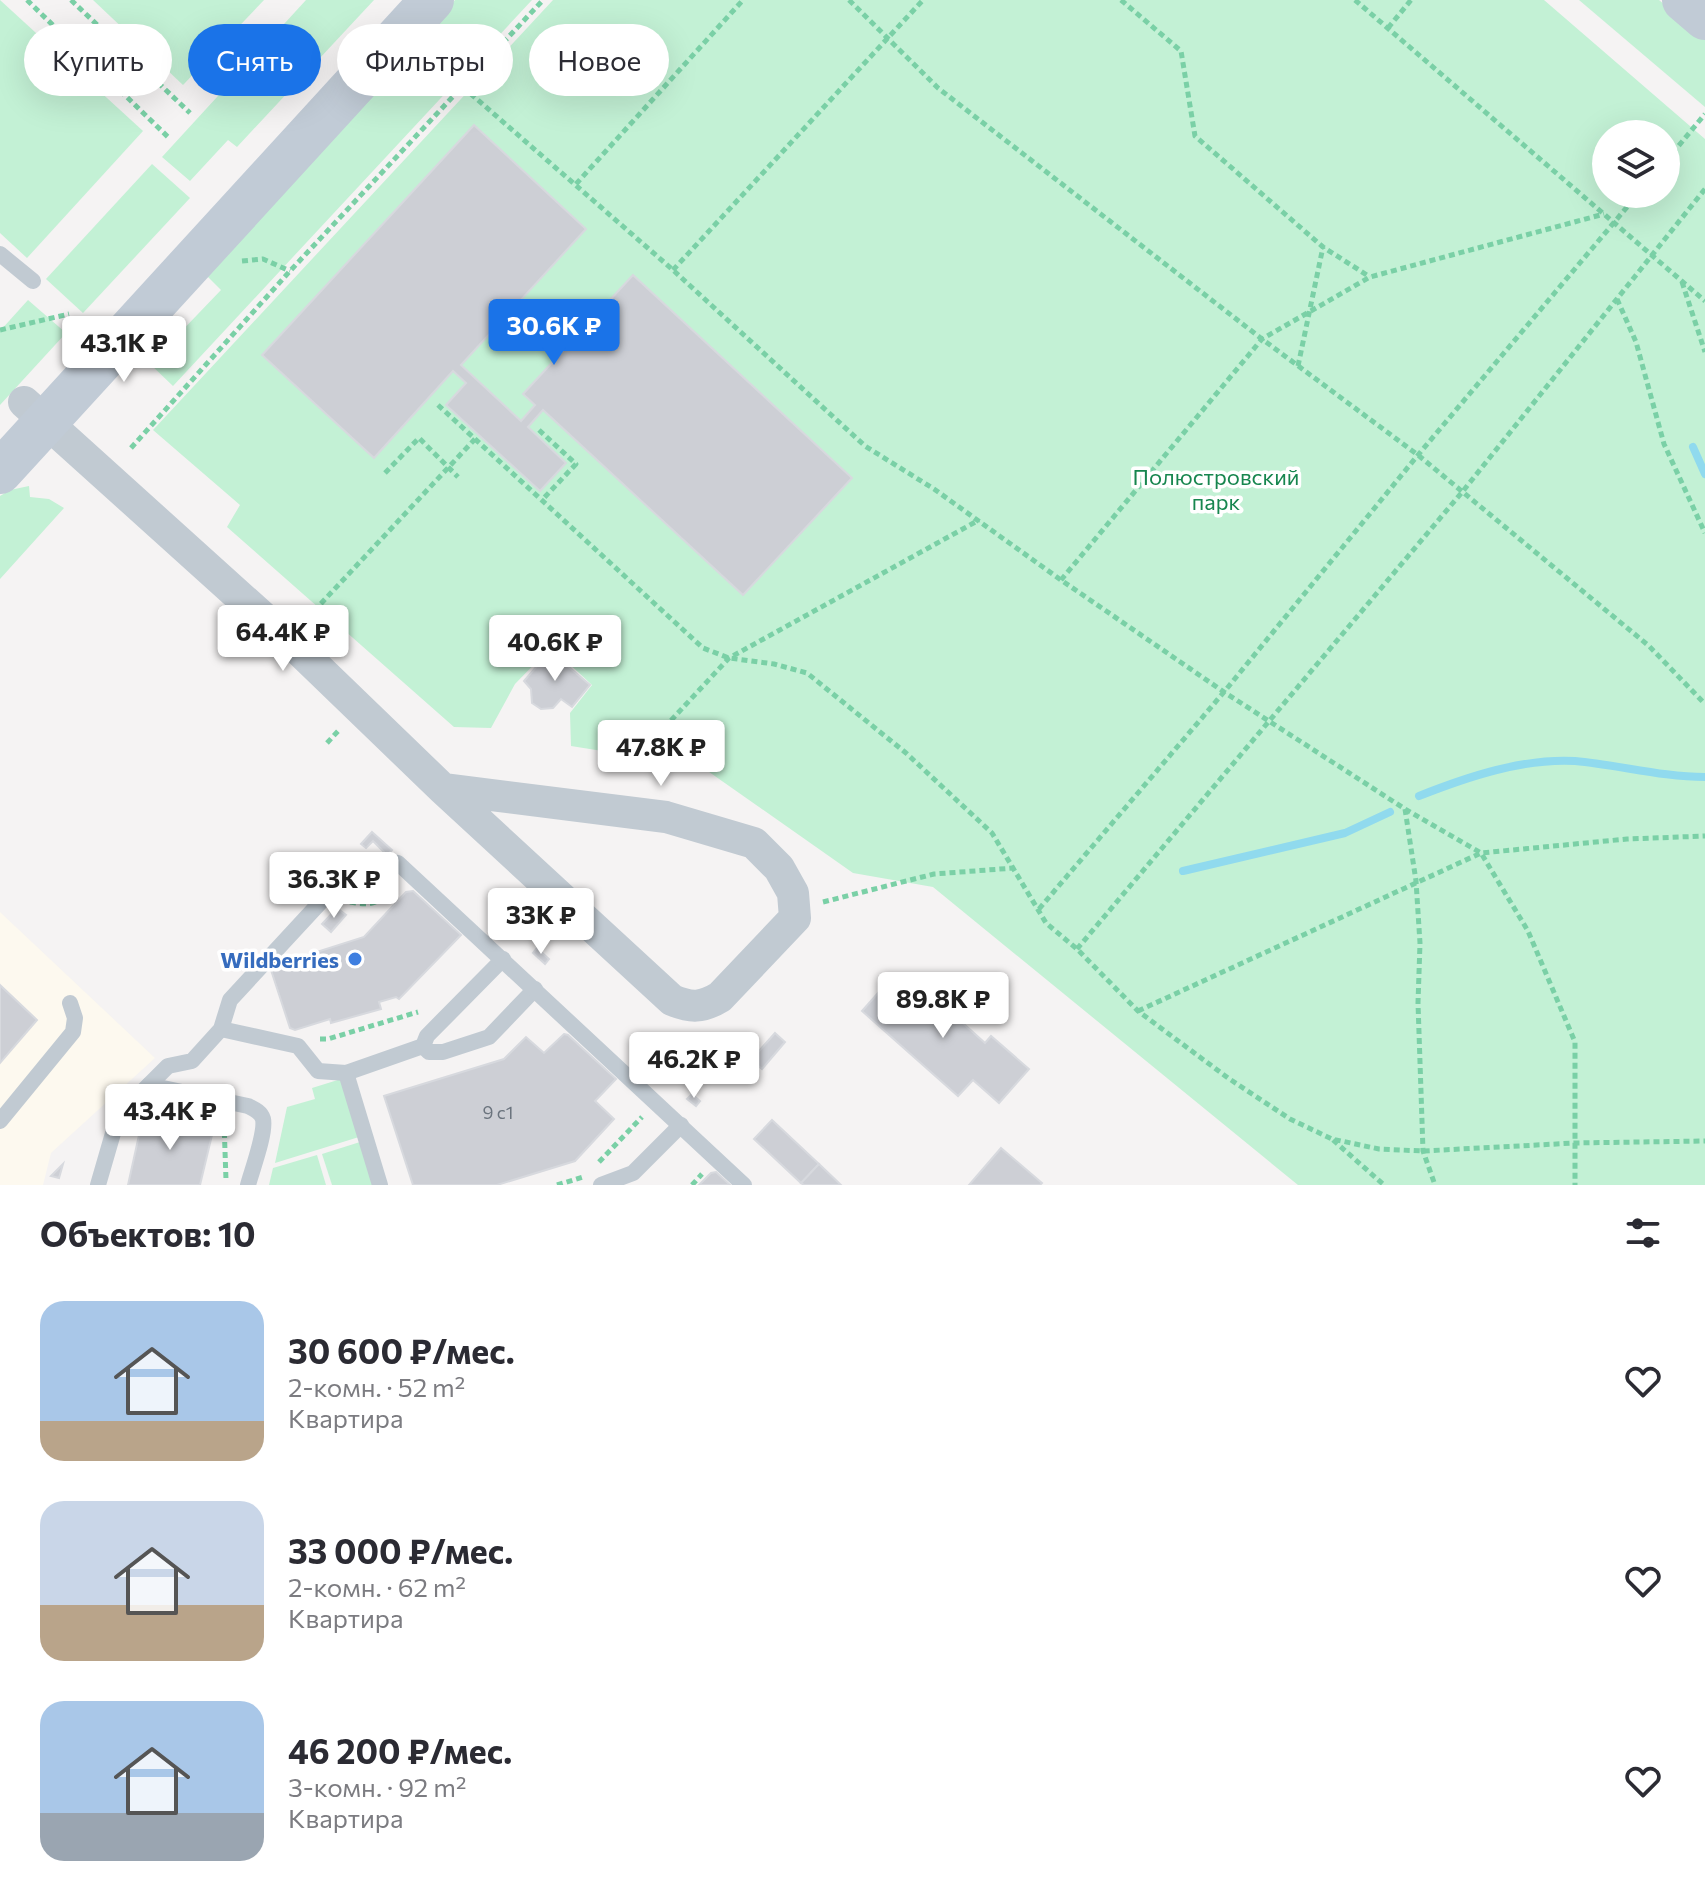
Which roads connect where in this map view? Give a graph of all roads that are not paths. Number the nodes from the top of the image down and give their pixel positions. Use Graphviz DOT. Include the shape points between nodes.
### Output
graph roads {
  1 [pos="393,0"];
  2 [pos="432,0"];
  3 [pos="1684,0"];
  4 [pos="1705,18"];
  5 [pos="0,254"];
  6 [pos="33,281"];
  7 [pos="23,417"];
  8 [pos="0,472"];
  9 [pos="443,789"];
  10 [pos="503,959"];
  11 [pos="535,989"];
  12 [pos="70,1003"];
  13 [pos="221,1029"];
  14 [pos="423,1046"];
  15 [pos="346,1073"];
  16 [pos="149,1085"];
  17 [pos="0,1121"];
  18 [pos="681,1125"];
  19 [pos="98,1185"];
  20 [pos="248,1185"];
  21 [pos="380,1185"];
  22 [pos="601,1185"];
  23 [pos="744,1185"];
  1 -- 7 [label="street"];
  2 -- 7 [label="street"];
  3 -- 4 [label="street"];
  5 -- 6 [label="lane"];
  7 -- 8 [label="street"];
  7 -- 9 [label="street" via="299,650"];
  9 -- 9 [label="street" via="666,817 754,843 779,868 793,893 795,918 720,997 706,1006 688,1007 672,1000"];
  10 -- 11 [label="lane"];
  10 -- 13 [label="lane" via="398,863 367,860 353,867 230,1000"];
  10 -- 14 [label="lane"];
  11 -- 14 [label="lane" via="489,1037 443,1052 429,1052"];
  11 -- 18 [label="lane"];
  12 -- 17 [label="lane" via="73,1032"];
  13 -- 15 [label="lane" via="298,1046 318,1071"];
  13 -- 16 [label="lane" via="192,1061 168,1066"];
  14 -- 15 [label="lane"];
  15 -- 21 [label="lane"];
  16 -- 19 [label="lane" via="118,1116"];
  16 -- 20 [label="lane" via="258,1111 262,1129"];
  18 -- 22 [label="lane" via="633,1173"];
  18 -- 23 [label="lane"];
}
